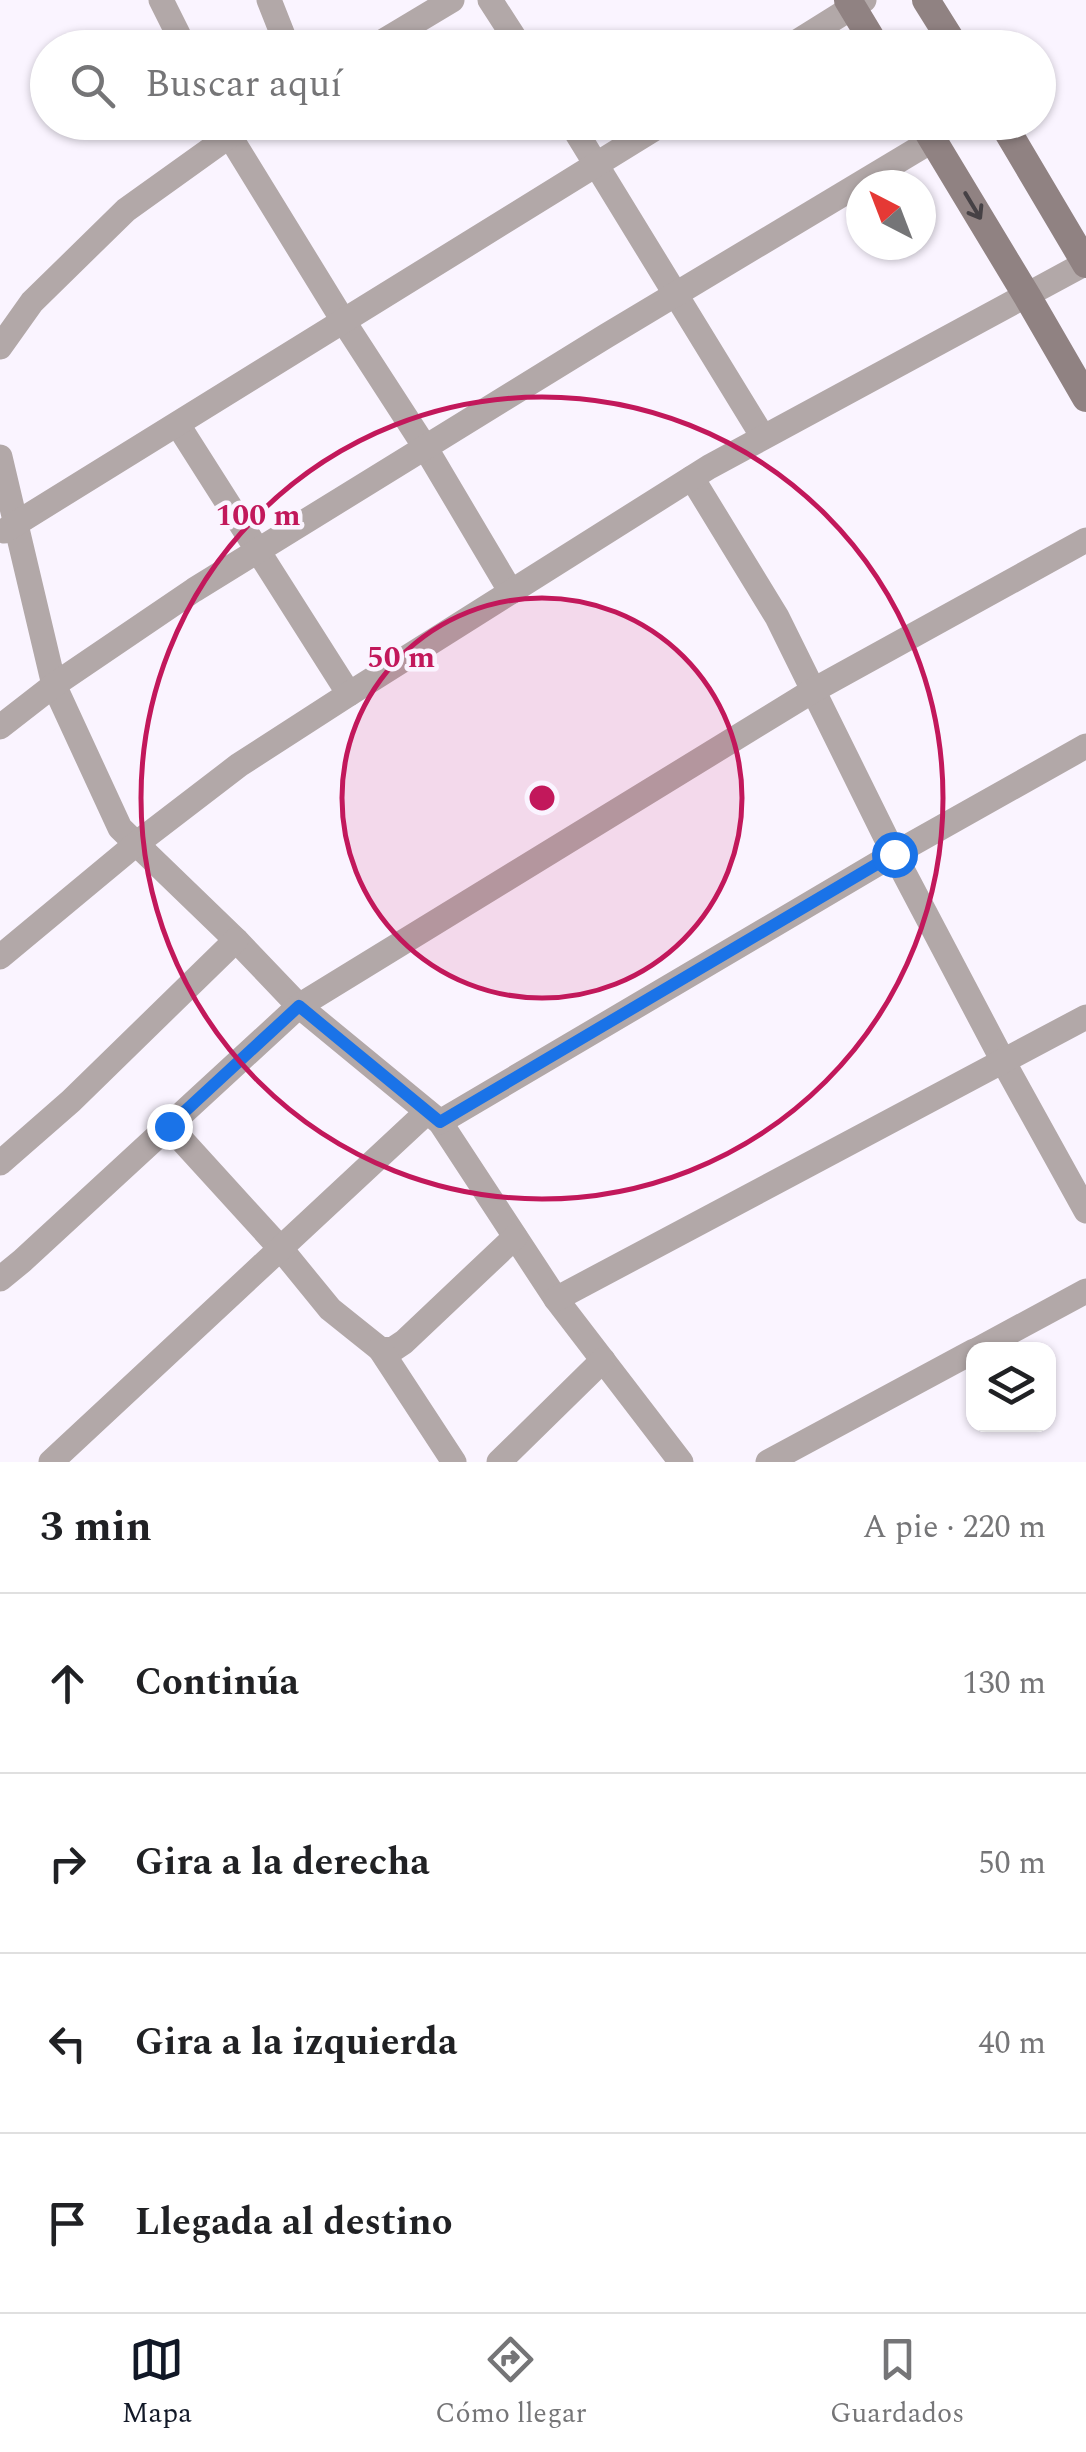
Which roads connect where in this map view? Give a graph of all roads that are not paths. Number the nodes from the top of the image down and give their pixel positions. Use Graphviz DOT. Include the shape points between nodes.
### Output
graph roads {
  1 [pos="161,0"];
  2 [pos="268,0"];
  3 [pos="452,0"];
  4 [pos="490,0"];
  5 [pos="926,0"];
  6 [pos="855,2"];
  7 [pos="175,30"];
  8 [pos="280,30"];
  9 [pos="402,30"];
  10 [pos="509,30"];
  11 [pos="814,30"];
  12 [pos="868,30"];
  13 [pos="945,30"];
  14 [pos="216,140"];
  15 [pos="240,140"];
  16 [pos="582,140"];
  17 [pos="637,140"];
  18 [pos="914,140"];
  19 [pos="933,140"];
  20 [pos="1013,140"];
  21 [pos="598,164"];
  22 [pos="1086,264"];
  23 [pos="677,294"];
  24 [pos="1028,296"];
  25 [pos="344,322"];
  26 [pos="0,346"];
  27 [pos="1086,398"];
  28 [pos="178,425"];
  29 [pos="764,438"];
  30 [pos="425,446"];
  31 [pos="2,472"];
  32 [pos="692,478"];
  33 [pos="8,530"];
  34 [pos="1086,540"];
  35 [pos="258,550"];
  36 [pos="510,592"];
  37 [pos="54,685"];
  38 [pos="814,690"];
  39 [pos="349,694"];
  40 [pos="0,727"];
  41 [pos="1086,746"];
  42 [pos="136,844"];
  43 [pos="894,854"];
  44 [pos="236,940"];
  45 [pos="0,957"];
  46 [pos="299,1006"];
  47 [pos="1086,1018"];
  48 [pos="1003,1061"];
  49 [pos="434,1117"];
  50 [pos="169,1126"];
  51 [pos="0,1163"];
  52 [pos="1086,1211"];
  53 [pos="515,1237"];
  54 [pos="280,1248"];
  55 [pos="0,1279"];
  56 [pos="1086,1291"];
  57 [pos="556,1299"];
  58 [pos="990,1342"];
  59 [pos="380,1349"];
  60 [pos="966,1355"];
  61 [pos="603,1360"];
  62 [pos="50,1462"];
  63 [pos="454,1462"];
  64 [pos="499,1462"];
  65 [pos="681,1462"];
  66 [pos="768,1462"];
  1 -- 7 [label="street"];
  2 -- 8 [label="street"];
  3 -- 9 [label="street"];
  4 -- 10 [label="street"];
  5 -- 13 [label="main road"];
  6 -- 11 [label="street"];
  6 -- 12 [label="main road"];
  14 -- 26 [label="street" via="126,210 32,302"];
  15 -- 25 [label="street"];
  16 -- 21 [label="street"];
  17 -- 21 [label="street"];
  18 -- 23 [label="street"];
  19 -- 24 [label="main road, one-way"];
  20 -- 22 [label="main road"];
  21 -- 23 [label="street"];
  21 -- 25 [label="street"];
  22 -- 24 [label="street"];
  23 -- 29 [label="street"];
  23 -- 30 [label="street"];
  24 -- 27 [label="main road"];
  24 -- 29 [label="street"];
  25 -- 28 [label="street"];
  25 -- 30 [label="street"];
  28 -- 33 [label="street"];
  28 -- 35 [label="street"];
  29 -- 32 [label="street"];
  30 -- 35 [label="street"];
  30 -- 36 [label="street"];
  31 -- 33 [label="street"];
  32 -- 36 [label="street"];
  32 -- 38 [label="street"];
  33 -- 37 [label="street"];
  34 -- 38 [label="street"];
  35 -- 37 [label="street"];
  35 -- 39 [label="street"];
  36 -- 39 [label="street"];
  37 -- 40 [label="street"];
  37 -- 42 [label="street" via="120,828"];
  38 -- 43 [label="street"];
  38 -- 46 [label="street"];
  39 -- 42 [label="street" via="239,765"];
  41 -- 43 [label="street"];
  42 -- 44 [label="street"];
  42 -- 45 [label="street"];
  43 -- 48 [label="street"];
  43 -- 49 [label="street"];
  44 -- 46 [label="street"];
  44 -- 51 [label="street"];
  46 -- 49 [label="street"];
  46 -- 50 [label="street"];
  47 -- 48 [label="street"];
  48 -- 52 [label="street"];
  48 -- 57 [label="street"];
  49 -- 53 [label="street"];
  49 -- 54 [label="street"];
  50 -- 54 [label="street"];
  50 -- 55 [label="street"];
  53 -- 57 [label="street"];
  53 -- 59 [label="street" via="404,1342"];
  54 -- 59 [label="street" via="330,1309"];
  54 -- 62 [label="street"];
  56 -- 58 [label="street"];
  57 -- 61 [label="street"];
  59 -- 63 [label="street"];
  60 -- 66 [label="street"];
  61 -- 64 [label="street"];
  61 -- 65 [label="street"];
}
